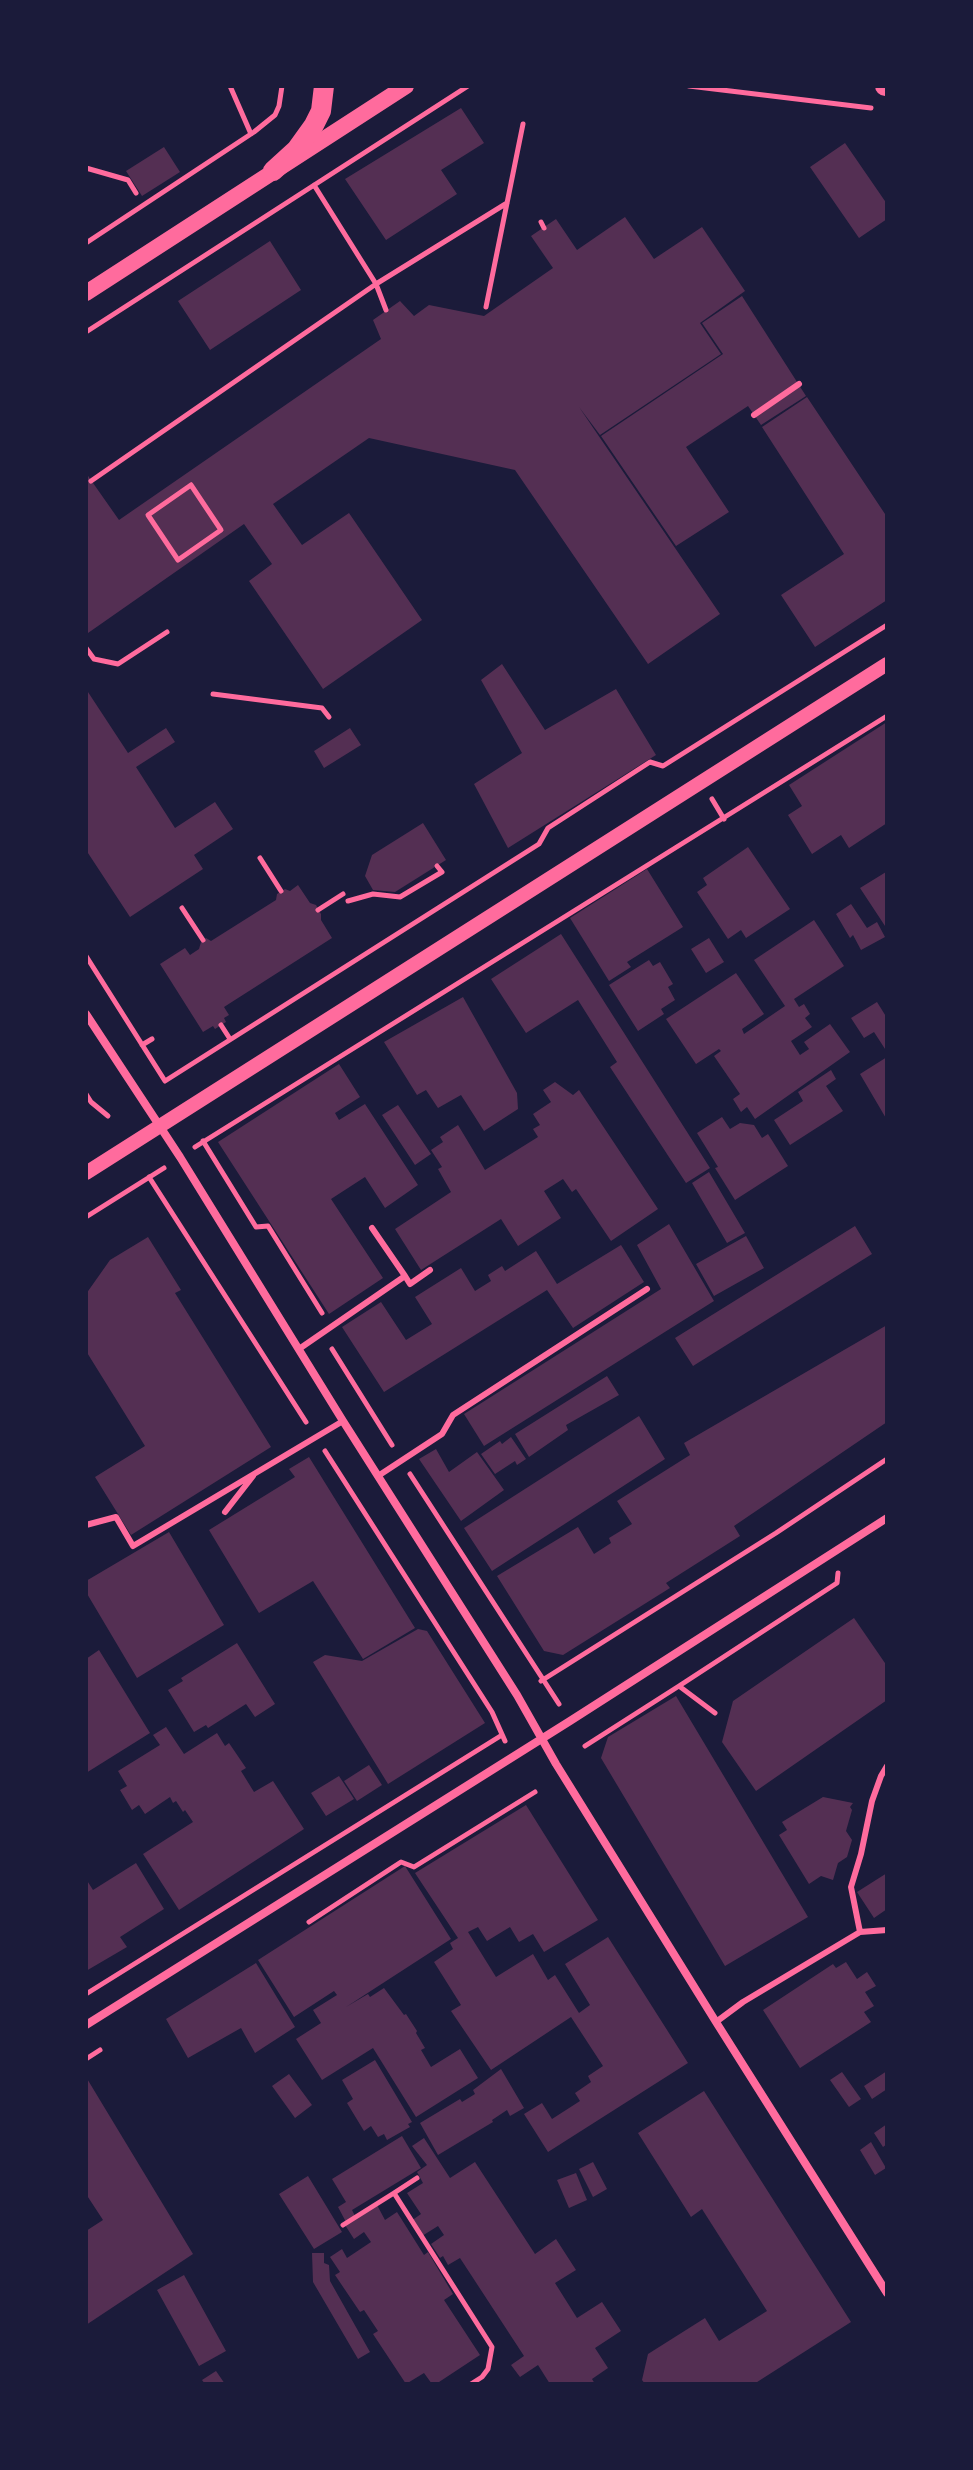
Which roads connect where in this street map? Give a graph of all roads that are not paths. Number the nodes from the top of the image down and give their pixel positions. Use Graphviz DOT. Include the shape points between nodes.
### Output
graph roads {
  1 [pos="324,86"];
  2 [pos="406,86"];
  3 [pos="273,171"];
  4 [pos="86,293"];
  5 [pos="799,384"];
  6 [pos="754,415"];
  7 [pos="887,664"];
  8 [pos="86,1014"];
  9 [pos="160,1126"];
  10 [pos="86,1173"];
  11 [pos="372,1228"];
  12 [pos="430,1270"];
  13 [pos="405,1276"];
  14 [pos="647,1289"];
  15 [pos="299,1349"];
  16 [pos="343,1421"];
  17 [pos="255,1473"];
  18 [pos="378,1476"];
  19 [pos="225,1512"];
  20 [pos="887,1518"];
  21 [pos="86,1525"];
  22 [pos="542,1738"];
  23 [pos="887,1766"];
  24 [pos="887,1930"];
  25 [pos="860,1932"];
  26 [pos="716,2022"];
  27 [pos="86,2025"];
  28 [pos="887,2293"];
  1 -- 3 [label="main road" via="314,125"];
  2 -- 3 [label="main road"];
  3 -- 4 [label="main road"];
  5 -- 6 [label="lane"];
  7 -- 9 [label="street"];
  8 -- 9 [label="street"];
  9 -- 10 [label="street"];
  9 -- 15 [label="street"];
  11 -- 13 [label="lane"];
  12 -- 13 [label="lane" via="410,1284"];
  13 -- 15 [label="lane"];
  14 -- 18 [label="lane" via="453,1415 442,1434"];
  15 -- 16 [label="street"];
  16 -- 17 [label="lane"];
  16 -- 18 [label="street"];
  17 -- 19 [label="lane"];
  17 -- 21 [label="lane" via="133,1546 116,1517"];
  18 -- 22 [label="street"];
  20 -- 22 [label="street"];
  22 -- 26 [label="street"];
  22 -- 27 [label="street"];
  23 -- 25 [label="lane" via="872,1801 851,1887"];
  24 -- 25 [label="lane"];
  25 -- 26 [label="lane"];
  26 -- 28 [label="street"];
}
